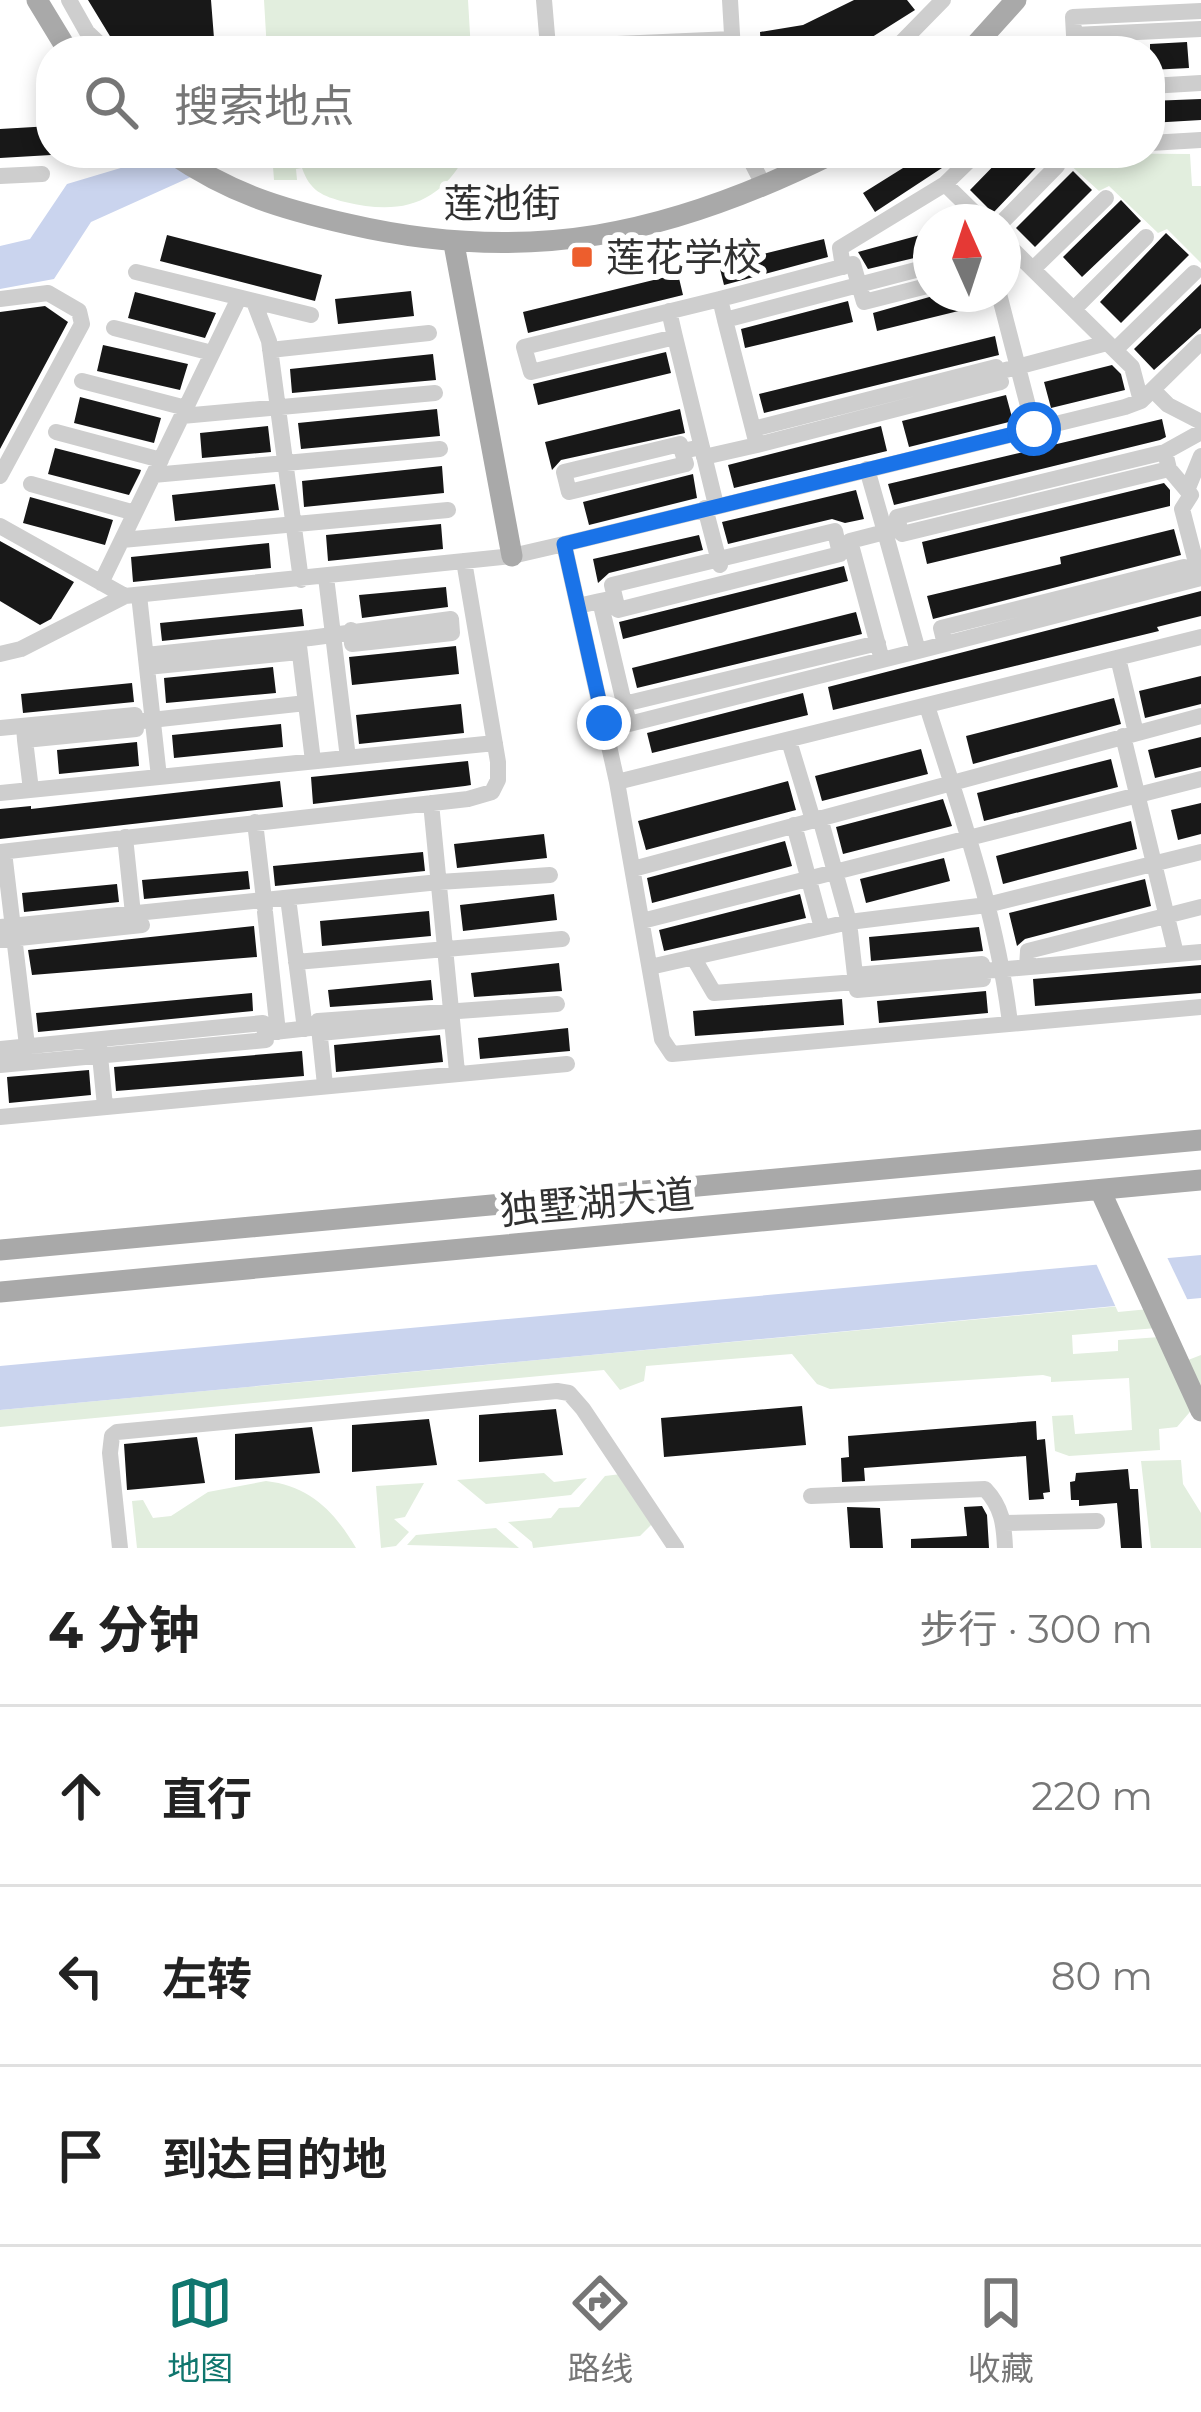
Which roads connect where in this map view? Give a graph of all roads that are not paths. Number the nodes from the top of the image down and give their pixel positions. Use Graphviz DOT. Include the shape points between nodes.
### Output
graph roads {
  1 [pos="37,0"];
  2 [pos="69,0"];
  3 [pos="544,0"];
  4 [pos="730,0"];
  5 [pos="943,0"];
  6 [pos="1016,0"];
  7 [pos="1201,11"];
  8 [pos="1201,29"];
  9 [pos="59,36"];
  10 [pos="91,36"];
  11 [pos="547,36"];
  12 [pos="732,36"];
  13 [pos="908,36"];
  14 [pos="984,36"];
  15 [pos="1201,83"];
  16 [pos="1165,85"];
  17 [pos="1201,140"];
  18 [pos="1165,142"];
  19 [pos="193,168"];
  20 [pos="755,168"];
  21 [pos="802,168"];
  22 [pos="962,168"];
  23 [pos="1056,168"];
  24 [pos="42,173"];
  25 [pos="0,176"];
  26 [pos="946,184"];
  27 [pos="764,186"];
  28 [pos="1106,198"];
  29 [pos="966,204"];
  30 [pos="1020,204"];
  31 [pos="1145,236"];
  32 [pos="454,244"];
  33 [pos="1021,257"];
  34 [pos="843,267"];
  35 [pos="1033,269"];
  36 [pos="913,270"];
  37 [pos="136,272"];
  38 [pos="1194,274"];
  39 [pos="859,284"];
  40 [pos="913,290"];
  41 [pos="0,299"];
  42 [pos="720,299"];
  43 [pos="246,300"];
  44 [pos="1074,309"];
  45 [pos="669,311"];
  46 [pos="1004,312"];
  47 [pos="311,315"];
  48 [pos="725,320"];
  49 [pos="114,328"];
  50 [pos="429,333"];
  51 [pos="675,337"];
  52 [pos="1111,346"];
  53 [pos="1199,348"];
  54 [pos="270,350"];
  55 [pos="212,353"];
  56 [pos="1018,366"];
  57 [pos="82,381"];
  58 [pos="435,393"];
  59 [pos="1147,395"];
  60 [pos="279,407"];
  61 [pos="184,412"];
  62 [pos="1201,422"];
  63 [pos="1034,429"];
  64 [pos="56,432"];
  65 [pos="1201,433"];
  66 [pos="755,437"];
  67 [pos="440,448"];
  68 [pos="682,451"];
  69 [pos="703,452"];
  70 [pos="1201,456"];
  71 [pos="1167,461"];
  72 [pos="287,463"];
  73 [pos="157,467"];
  74 [pos="867,469"];
  75 [pos="0,476"];
  76 [pos="31,484"];
  77 [pos="1193,494"];
  78 [pos="711,507"];
  79 [pos="448,510"];
  80 [pos="135,513"];
  81 [pos="294,524"];
  82 [pos="0,526"];
  83 [pos="893,530"];
  84 [pos="122,540"];
  85 [pos="844,542"];
  86 [pos="564,544"];
  87 [pos="512,556"];
  88 [pos="719,559"];
  89 [pos="464,561"];
  90 [pos="326,577"];
  91 [pos="1196,579"];
  92 [pos="301,580"];
  93 [pos="101,583"];
  94 [pos="725,583"];
  95 [pos="132,596"];
  96 [pos="608,599"];
  97 [pos="578,606"];
  98 [pos="474,622"];
  99 [pos="342,631"];
  100 [pos="1201,637"];
  101 [pos="299,645"];
  102 [pos="880,651"];
  103 [pos="918,651"];
  104 [pos="0,654"];
  105 [pos="1118,658"];
  106 [pos="146,661"];
  107 [pos="749,674"];
  108 [pos="755,692"];
  109 [pos="306,703"];
  110 [pos="927,706"];
  111 [pos="625,709"];
  112 [pos="1201,716"];
  113 [pos="144,721"];
  114 [pos="604,723"];
  115 [pos="0,728"];
  116 [pos="25,733"];
  117 [pos="1129,734"];
  118 [pos="789,741"];
  119 [pos="494,743"];
  120 [pos="348,753"];
  121 [pos="313,761"];
  122 [pos="159,777"];
  123 [pos="1201,779"];
  124 [pos="617,782"];
  125 [pos="951,783"];
  126 [pos="31,790"];
  127 [pos="0,793"];
  128 [pos="1138,795"];
  129 [pos="431,803"];
  130 [pos="809,821"];
  131 [pos="255,823"];
  132 [pos="125,837"];
  133 [pos="967,838"];
  134 [pos="2,852"];
  135 [pos="1201,852"];
  136 [pos="1155,863"];
  137 [pos="633,868"];
  138 [pos="835,872"];
  139 [pos="550,874"];
  140 [pos="809,879"];
  141 [pos="439,882"];
  142 [pos="288,898"];
  143 [pos="987,905"];
  144 [pos="265,906"];
  145 [pos="1201,907"];
  146 [pos="134,914"];
  147 [pos="1168,916"];
  148 [pos="642,921"];
  149 [pos="849,922"];
  150 [pos="822,928"];
  151 [pos="7,933"];
  152 [pos="562,939"];
  153 [pos="445,951"];
  154 [pos="1201,952"];
  155 [pos="1177,954"];
  156 [pos="693,957"];
  157 [pos="296,962"];
  158 [pos="650,967"];
  159 [pos="1027,967"];
  160 [pos="1004,969"];
  161 [pos="856,978"];
  162 [pos="21,995"];
  163 [pos="0,998"];
  164 [pos="557,1004"];
  165 [pos="1201,1007"];
  166 [pos="448,1014"];
  167 [pos="1010,1023"];
  168 [pos="315,1030"];
  169 [pos="271,1033"];
  170 [pos="99,1048"];
  171 [pos="0,1049"];
  172 [pos="28,1054"];
  173 [pos="567,1064"];
  174 [pos="0,1065"];
  175 [pos="457,1072"];
  176 [pos="325,1085"];
  177 [pos="105,1106"];
  178 [pos="0,1116"];
  179 [pos="1201,1139"];
  180 [pos="1201,1180"];
  181 [pos="1100,1190"];
  182 [pos="0,1250"];
  183 [pos="0,1292"];
  184 [pos="1201,1411"];
  185 [pos="812,1496"];
  186 [pos="1096,1521"];
  187 [pos="1004,1523"];
  188 [pos="123,1540"];
  189 [pos="676,1548"];
  190 [pos="1005,1548"];
  1 -- 9 [label="main road"];
  2 -- 10 [label="street"];
  3 -- 11 [label="street"];
  4 -- 12 [label="street"];
  5 -- 13 [label="street"];
  6 -- 14 [label="main road"];
  7 -- 8 [label="street" via="1072,17 1074,35"];
  15 -- 16 [label="street"];
  17 -- 18 [label="street"];
  19 -- 32 [label="main road, 莲池街" via="323,218"];
  20 -- 27 [label="street"];
  21 -- 27 [label="main road, 莲池街"];
  22 -- 26 [label="street"];
  23 -- 30 [label="street"];
  24 -- 25 [label="street"];
  26 -- 29 [label="street"];
  26 -- 34 [label="street" via="840,248"];
  27 -- 32 [label="main road, 莲池街" via="602,236"];
  28 -- 35 [label="street"];
  31 -- 44 [label="street"];
  32 -- 87 [label="main road"];
  33 -- 35 [label="street"];
  34 -- 39 [label="street" via="853,264"];
  34 -- 42 [label="street"];
  35 -- 44 [label="street"];
  36 -- 39 [label="street"];
  37 -- 43 [label="street"];
  38 -- 52 [label="street"];
  39 -- 40 [label="street" via="864,302"];
  39 -- 48 [label="street"];
  41 -- 75 [label="street" via="48,293 79,311 82,324"];
  42 -- 45 [label="street"];
  42 -- 48 [label="street"];
  43 -- 47 [label="street"];
  43 -- 54 [label="street"];
  43 -- 55 [label="street"];
  44 -- 52 [label="street"];
  45 -- 51 [label="street"];
  45 -- 51 [label="street" via="524,347 531,372"];
  46 -- 56 [label="street"];
  48 -- 66 [label="street"];
  49 -- 55 [label="street"];
  50 -- 54 [label="street"];
  51 -- 69 [label="street"];
  52 -- 56 [label="street"];
  52 -- 59 [label="street"];
  53 -- 59 [label="street"];
  54 -- 60 [label="street"];
  55 -- 61 [label="street"];
  56 -- 63 [label="street"];
  56 -- 66 [label="street"];
  57 -- 61 [label="street"];
  58 -- 60 [label="street"];
  59 -- 62 [label="street"];
  59 -- 63 [label="street"];
  60 -- 61 [label="street"];
  60 -- 72 [label="street"];
  61 -- 73 [label="street"];
  63 -- 74 [label="street"];
  64 -- 73 [label="street"];
  65 -- 71 [label="street"];
  66 -- 69 [label="street"];
  67 -- 72 [label="street"];
  68 -- 68 [label="street" via="680,444 564,472 569,492 686,464"];
  68 -- 69 [label="street"];
  69 -- 78 [label="street"];
  70 -- 77 [label="street"];
  71 -- 77 [label="street"];
  71 -- 83 [label="street" via="897,517"];
  72 -- 73 [label="street"];
  72 -- 81 [label="street"];
  73 -- 80 [label="street"];
  74 -- 78 [label="street"];
  74 -- 83 [label="street"];
  76 -- 80 [label="street"];
  77 -- 91 [label="street" via="1182,509"];
  78 -- 86 [label="street"];
  78 -- 88 [label="street"];
  79 -- 81 [label="street"];
  80 -- 84 [label="street"];
  81 -- 84 [label="street"];
  81 -- 92 [label="street"];
  82 -- 93 [label="street"];
  83 -- 85 [label="street"];
  83 -- 103 [label="street"];
  84 -- 93 [label="street"];
  85 -- 88 [label="street" via="835,531"];
  85 -- 94 [label="street" via="840,554"];
  85 -- 102 [label="street"];
  86 -- 87 [label="street"];
  86 -- 97 [label="street"];
  87 -- 89 [label="street"];
  88 -- 94 [label="street"];
  88 -- 96 [label="street" via="611,585"];
  89 -- 90 [label="street"];
  89 -- 98 [label="street"];
  90 -- 92 [label="street"];
  90 -- 99 [label="street"];
  91 -- 103 [label="street" via="1184,566 1063,605 941,628 945,644"];
  92 -- 95 [label="street"];
  93 -- 95 [label="street"];
  94 -- 96 [label="street" via="618,610"];
  95 -- 104 [label="street"];
  95 -- 106 [label="street"];
  96 -- 97 [label="street"];
  96 -- 111 [label="street"];
  97 -- 114 [label="street"];
  98 -- 99 [label="street"];
  98 -- 119 [label="street"];
  99 -- 101 [label="street"];
  99 -- 120 [label="street"];
  100 -- 105 [label="street"];
  101 -- 106 [label="street"];
  101 -- 109 [label="street"];
  102 -- 103 [label="street"];
  102 -- 107 [label="street"];
  102 -- 108 [label="street"];
  105 -- 110 [label="street"];
  105 -- 117 [label="street"];
  106 -- 113 [label="street"];
  107 -- 108 [label="street"];
  107 -- 111 [label="street"];
  108 -- 111 [label="street" via="629,724"];
  109 -- 113 [label="street"];
  109 -- 121 [label="street"];
  110 -- 118 [label="street"];
  110 -- 125 [label="street"];
  111 -- 114 [label="street"];
  112 -- 117 [label="street"];
  113 -- 116 [label="street" via="135,715"];
  113 -- 122 [label="street"];
  114 -- 124 [label="street"];
  115 -- 116 [label="street"];
  116 -- 126 [label="street"];
  117 -- 125 [label="street"];
  117 -- 128 [label="street"];
  118 -- 124 [label="street"];
  118 -- 130 [label="street"];
  119 -- 120 [label="street"];
  119 -- 129 [label="street" via="492,791"];
  120 -- 121 [label="street"];
  121 -- 122 [label="street"];
  122 -- 126 [label="street"];
  123 -- 128 [label="street"];
  124 -- 137 [label="street"];
  125 -- 130 [label="street"];
  125 -- 133 [label="street"];
  126 -- 127 [label="street"];
  128 -- 133 [label="street"];
  128 -- 136 [label="street"];
  129 -- 131 [label="street"];
  129 -- 141 [label="street"];
  130 -- 137 [label="street"];
  130 -- 138 [label="street"];
  130 -- 140 [label="street"];
  131 -- 132 [label="street"];
  131 -- 144 [label="street"];
  132 -- 134 [label="street"];
  132 -- 146 [label="street"];
  133 -- 138 [label="street"];
  133 -- 143 [label="street"];
  134 -- 151 [label="street"];
  135 -- 136 [label="street"];
  136 -- 143 [label="street"];
  136 -- 147 [label="street"];
  137 -- 148 [label="street"];
  138 -- 140 [label="street"];
  138 -- 149 [label="street"];
  139 -- 141 [label="street"];
  140 -- 148 [label="street"];
  140 -- 150 [label="street"];
  141 -- 142 [label="street"];
  141 -- 153 [label="street"];
  142 -- 144 [label="street"];
  142 -- 157 [label="street"];
  143 -- 149 [label="street"];
  143 -- 160 [label="street"];
  144 -- 146 [label="street"];
  144 -- 151 [label="street"];
  144 -- 169 [label="street"];
  145 -- 147 [label="street"];
  146 -- 151 [label="street"];
  147 -- 155 [label="street"];
  147 -- 159 [label="street" via="1028,951"];
  148 -- 158 [label="street"];
  149 -- 150 [label="street"];
  149 -- 161 [label="street"];
  150 -- 156 [label="street"];
  151 -- 162 [label="street"];
  152 -- 153 [label="street"];
  153 -- 157 [label="street"];
  153 -- 166 [label="street"];
  154 -- 155 [label="street"];
  155 -- 159 [label="street"];
  156 -- 158 [label="street"];
  156 -- 161 [label="street" via="714,993"];
  157 -- 168 [label="street"];
  158 -- 167 [label="street" via="662,1039 672,1054"];
  159 -- 160 [label="street"];
  160 -- 161 [label="street" via="983,971 983,979 857,989"];
  160 -- 167 [label="street"];
  162 -- 163 [label="street"];
  162 -- 172 [label="street"];
  164 -- 166 [label="street"];
  165 -- 167 [label="street"];
  166 -- 168 [label="street" via="445,1021"];
  166 -- 175 [label="street"];
  168 -- 169 [label="street"];
  168 -- 176 [label="street"];
  169 -- 170 [label="street" via="263,1023"];
  170 -- 172 [label="street"];
  170 -- 177 [label="street"];
  171 -- 172 [label="street"];
  172 -- 174 [label="street"];
  173 -- 175 [label="street"];
  175 -- 176 [label="street"];
  176 -- 177 [label="street"];
  177 -- 178 [label="street"];
  179 -- 182 [label="main road, 独墅湖大道"];
  180 -- 181 [label="main road, 独墅湖大道"];
  181 -- 183 [label="main road, 独墅湖大道"];
  181 -- 184 [label="main road"];
  185 -- 187 [label="street" via="986,1489"];
  186 -- 187 [label="street"];
  187 -- 190 [label="street"];
  188 -- 189 [label="street" via="110,1453 117,1432 557,1391 584,1408"];
}
